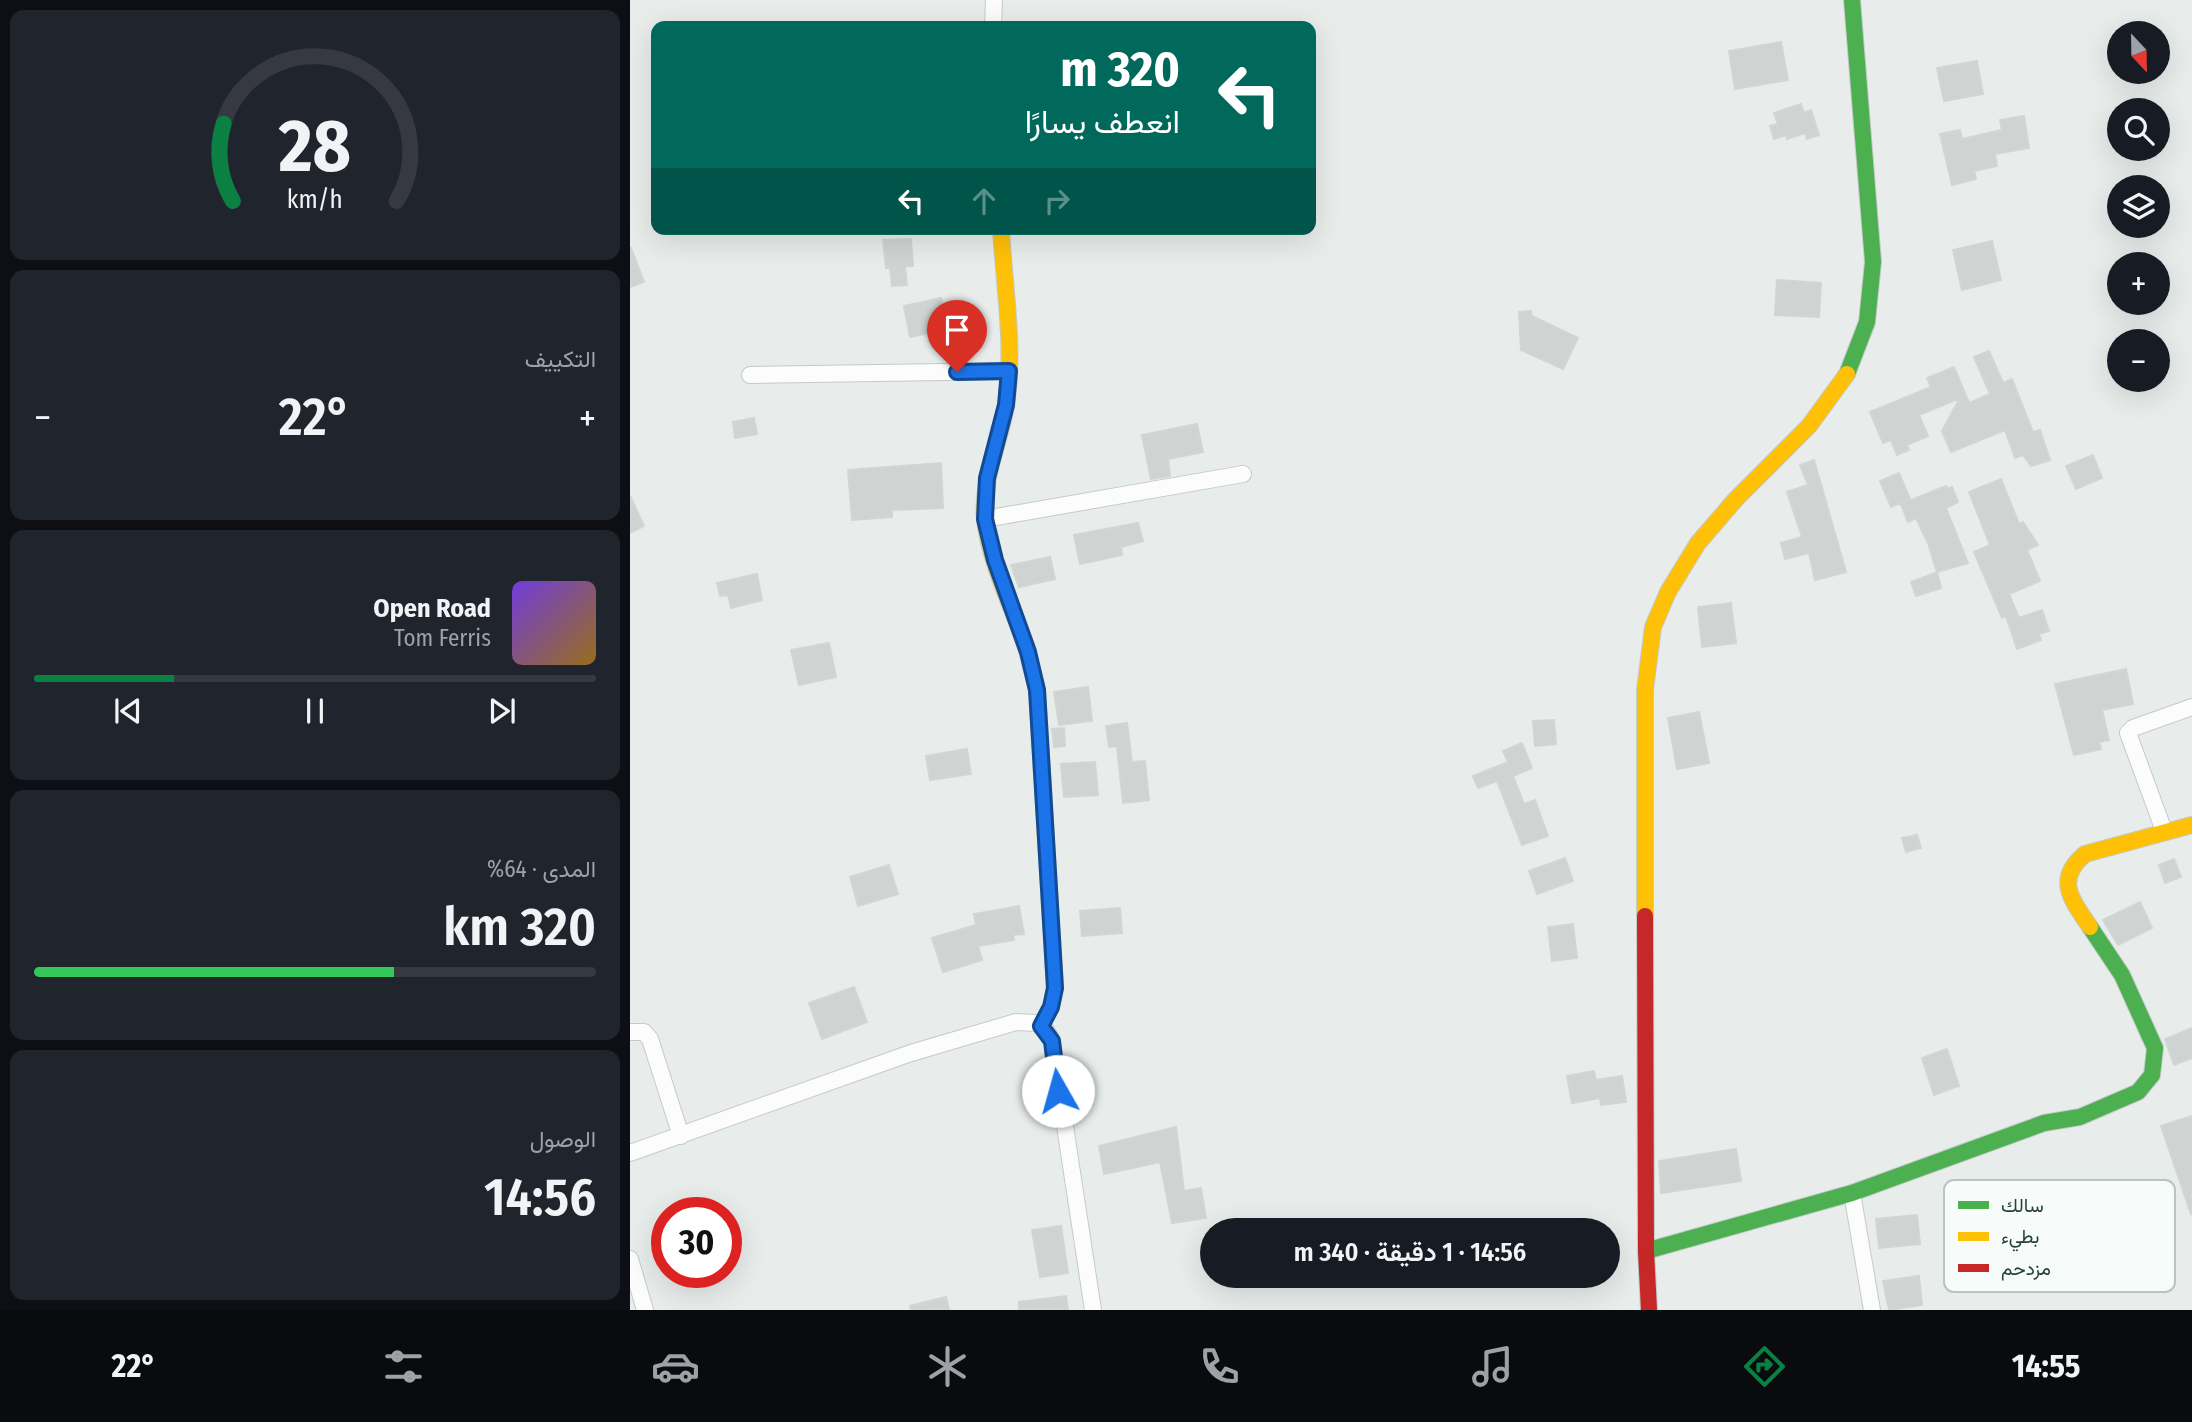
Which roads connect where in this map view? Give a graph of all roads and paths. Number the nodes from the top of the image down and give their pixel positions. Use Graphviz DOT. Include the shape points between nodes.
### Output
graph roads {
  1 [pos="994,0"];
  2 [pos="1852,0"];
  3 [pos="993,21"];
  4 [pos="1001,235"];
  5 [pos="1009,371"];
  6 [pos="750,375"];
  7 [pos="1243,474"];
  8 [pos="985,519"];
  9 [pos="2192,707"];
  10 [pos="2192,825"];
  11 [pos="2164,831"];
  12 [pos="1041,1026"];
  13 [pos="630,1031"];
  14 [pos="681,1136"];
  15 [pos="630,1153"];
  16 [pos="1852,1193"];
  17 [pos="1646,1251"];
  18 [pos="630,1259"];
  19 [pos="1646,1309"];
  20 [pos="645,1310"];
  21 [pos="1093,1310"];
  22 [pos="1872,1310"];
  1 -- 3 [label="street"];
  2 -- 17 [label="street" via="1873,246 1868,312 1857,347 1846,376 1824,405 1785,452 1736,499 1679,571 1652,630 1644,690"];
  4 -- 5 [label="street"];
  5 -- 6 [label="street"];
  5 -- 8 [label="street" via="1006,405 987,478"];
  7 -- 8 [label="street"];
  8 -- 12 [label="street" via="1028,652 1040,710 1055,988"];
  9 -- 11 [label="street" via="2129,733"];
  10 -- 11 [label="street"];
  11 -- 16 [label="street" via="2085,854 2069,870 2067,885 2122,975 2146,1025 2155,1058 2145,1086 2080,1117 2044,1123"];
  12 -- 14 [label="street" via="1023,1020 960,1038"];
  12 -- 21 [label="street" via="1052,1041"];
  13 -- 14 [label="street" via="644,1032 650,1039"];
  14 -- 15 [label="street"];
  16 -- 17 [label="street"];
  16 -- 22 [label="street"];
  17 -- 19 [label="street"];
  18 -- 20 [label="street"];
}
